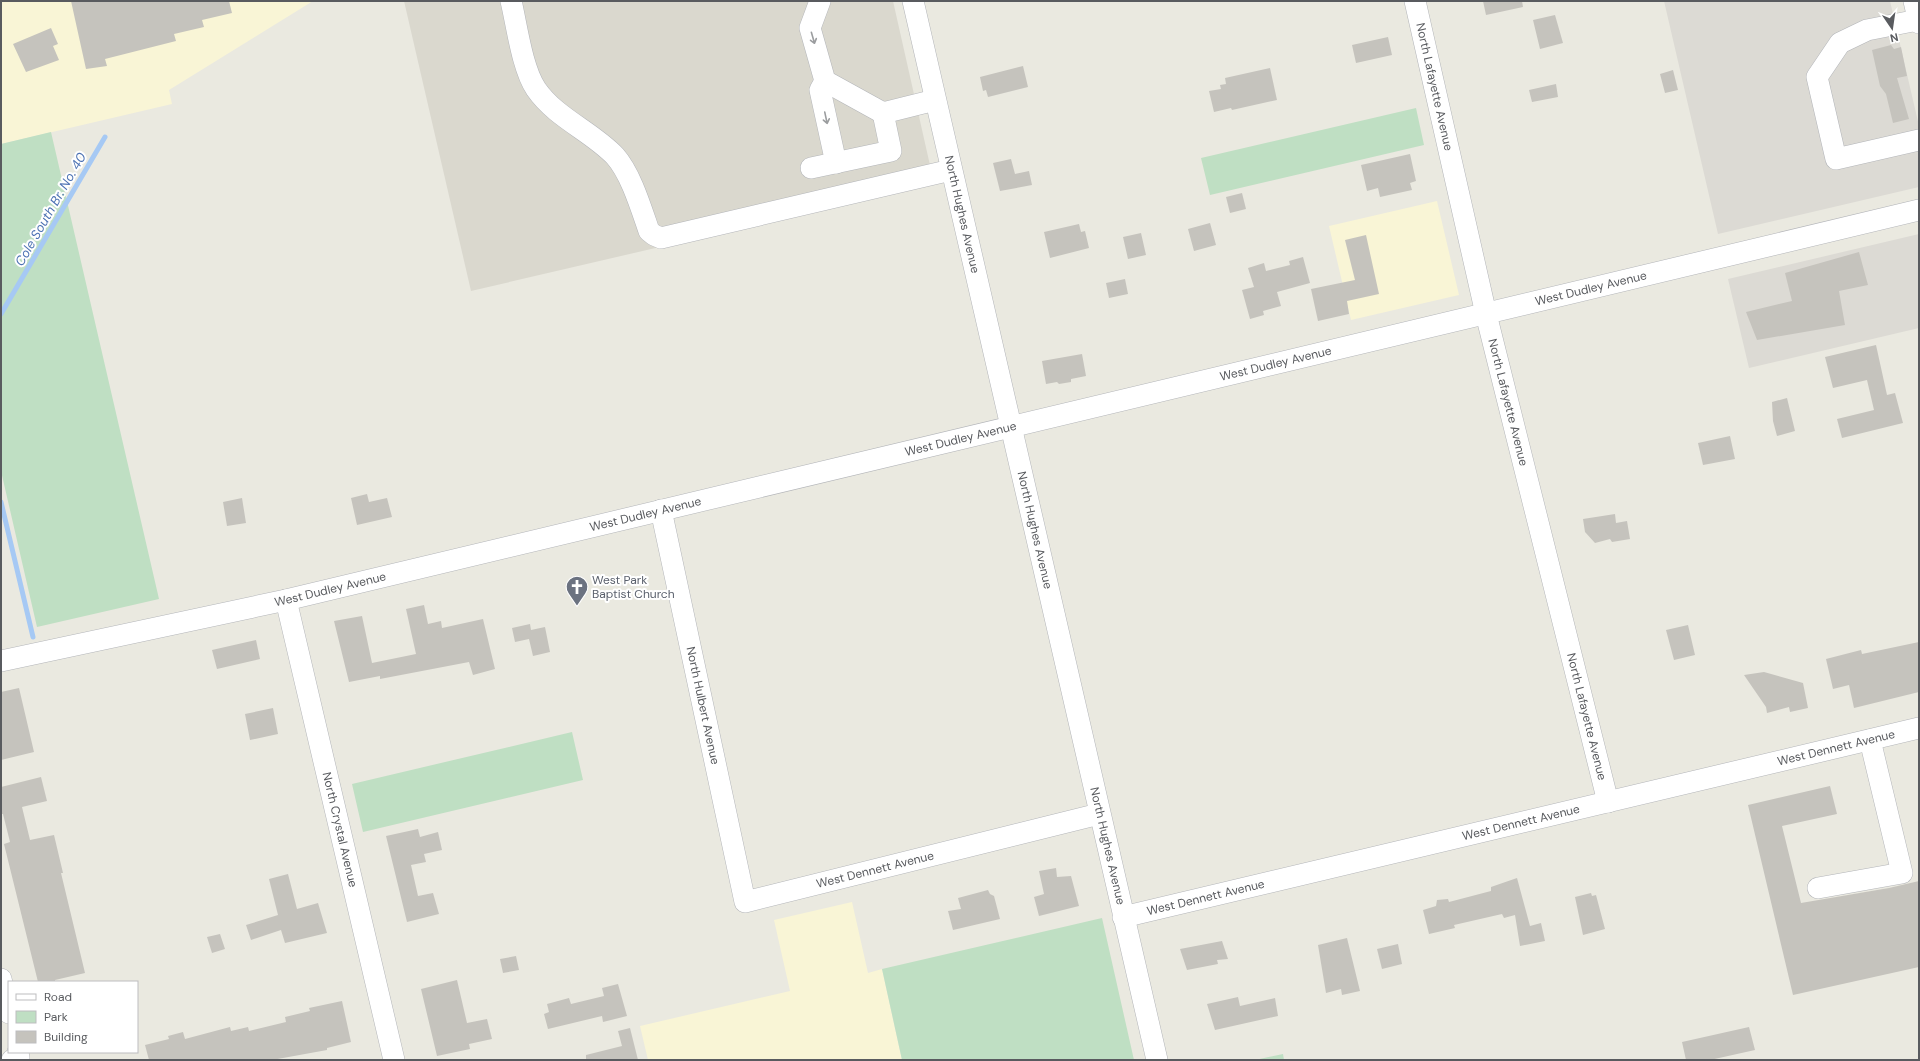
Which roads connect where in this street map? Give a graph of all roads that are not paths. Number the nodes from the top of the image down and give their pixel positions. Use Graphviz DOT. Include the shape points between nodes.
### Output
graph roads {
  1 [pos="511,1"];
  2 [pos="820,1"];
  3 [pos="913,1"];
  4 [pos="1415,1"];
  5 [pos="1917,15"];
  6 [pos="825,81"];
  7 [pos="935,100"];
  8 [pos="882,113"];
  9 [pos="1919,140"];
  10 [pos="836,163"];
  11 [pos="811,168"];
  12 [pos="951,170"];
  13 [pos="1919,210"];
  14 [pos="1486,314"];
  15 [pos="1010,426"];
  16 [pos="661,510"];
  17 [pos="286,600"];
  18 [pos="1,660"];
  19 [pos="1919,728"];
  20 [pos="1870,740"];
  21 [pos="1608,802"];
  22 [pos="1099,814"];
  23 [pos="1818,888"];
  24 [pos="745,902"];
  25 [pos="1123,917"];
  26 [pos="1,979"];
  27 [pos="8,1009"];
  28 [pos="394,1060"];
  29 [pos="1157,1060"];
  1 -- 12 [label="street" via="528,72 536,88 549,105 616,157 634,189 649,231 661,238"];
  2 -- 6 [label="street, one-way" via="810,28"];
  3 -- 7 [label="street, North Hughes Avenue"];
  4 -- 14 [label="street, North Lafayette Avenue"];
  5 -- 9 [label="street" via="1867,30 1840,43 1817,77 1836,159"];
  6 -- 8 [label="street"];
  6 -- 10 [label="street, one-way" via="820,90"];
  7 -- 8 [label="street"];
  7 -- 12 [label="street, North Hughes Avenue"];
  8 -- 10 [label="street" via="891,150"];
  10 -- 11 [label="street"];
  12 -- 15 [label="street, North Hughes Avenue"];
  13 -- 14 [label="street, West Dudley Avenue"];
  14 -- 15 [label="street, West Dudley Avenue"];
  14 -- 21 [label="street, North Lafayette Avenue"];
  15 -- 16 [label="street, West Dudley Avenue"];
  15 -- 22 [label="street, North Hughes Avenue"];
  16 -- 17 [label="street, West Dudley Avenue"];
  16 -- 24 [label="street, North Hulbert Avenue"];
  17 -- 18 [label="street, West Dudley Avenue"];
  17 -- 28 [label="street, North Crystal Avenue"];
  19 -- 20 [label="street, West Dennett Avenue"];
  20 -- 21 [label="street, West Dennett Avenue"];
  20 -- 23 [label="street" via="1902,873"];
  21 -- 25 [label="street, West Dennett Avenue"];
  22 -- 24 [label="street, West Dennett Avenue"];
  22 -- 25 [label="street, North Hughes Avenue"];
  25 -- 29 [label="street, North Hughes Avenue"];
  26 -- 27 [label="street"];
}
